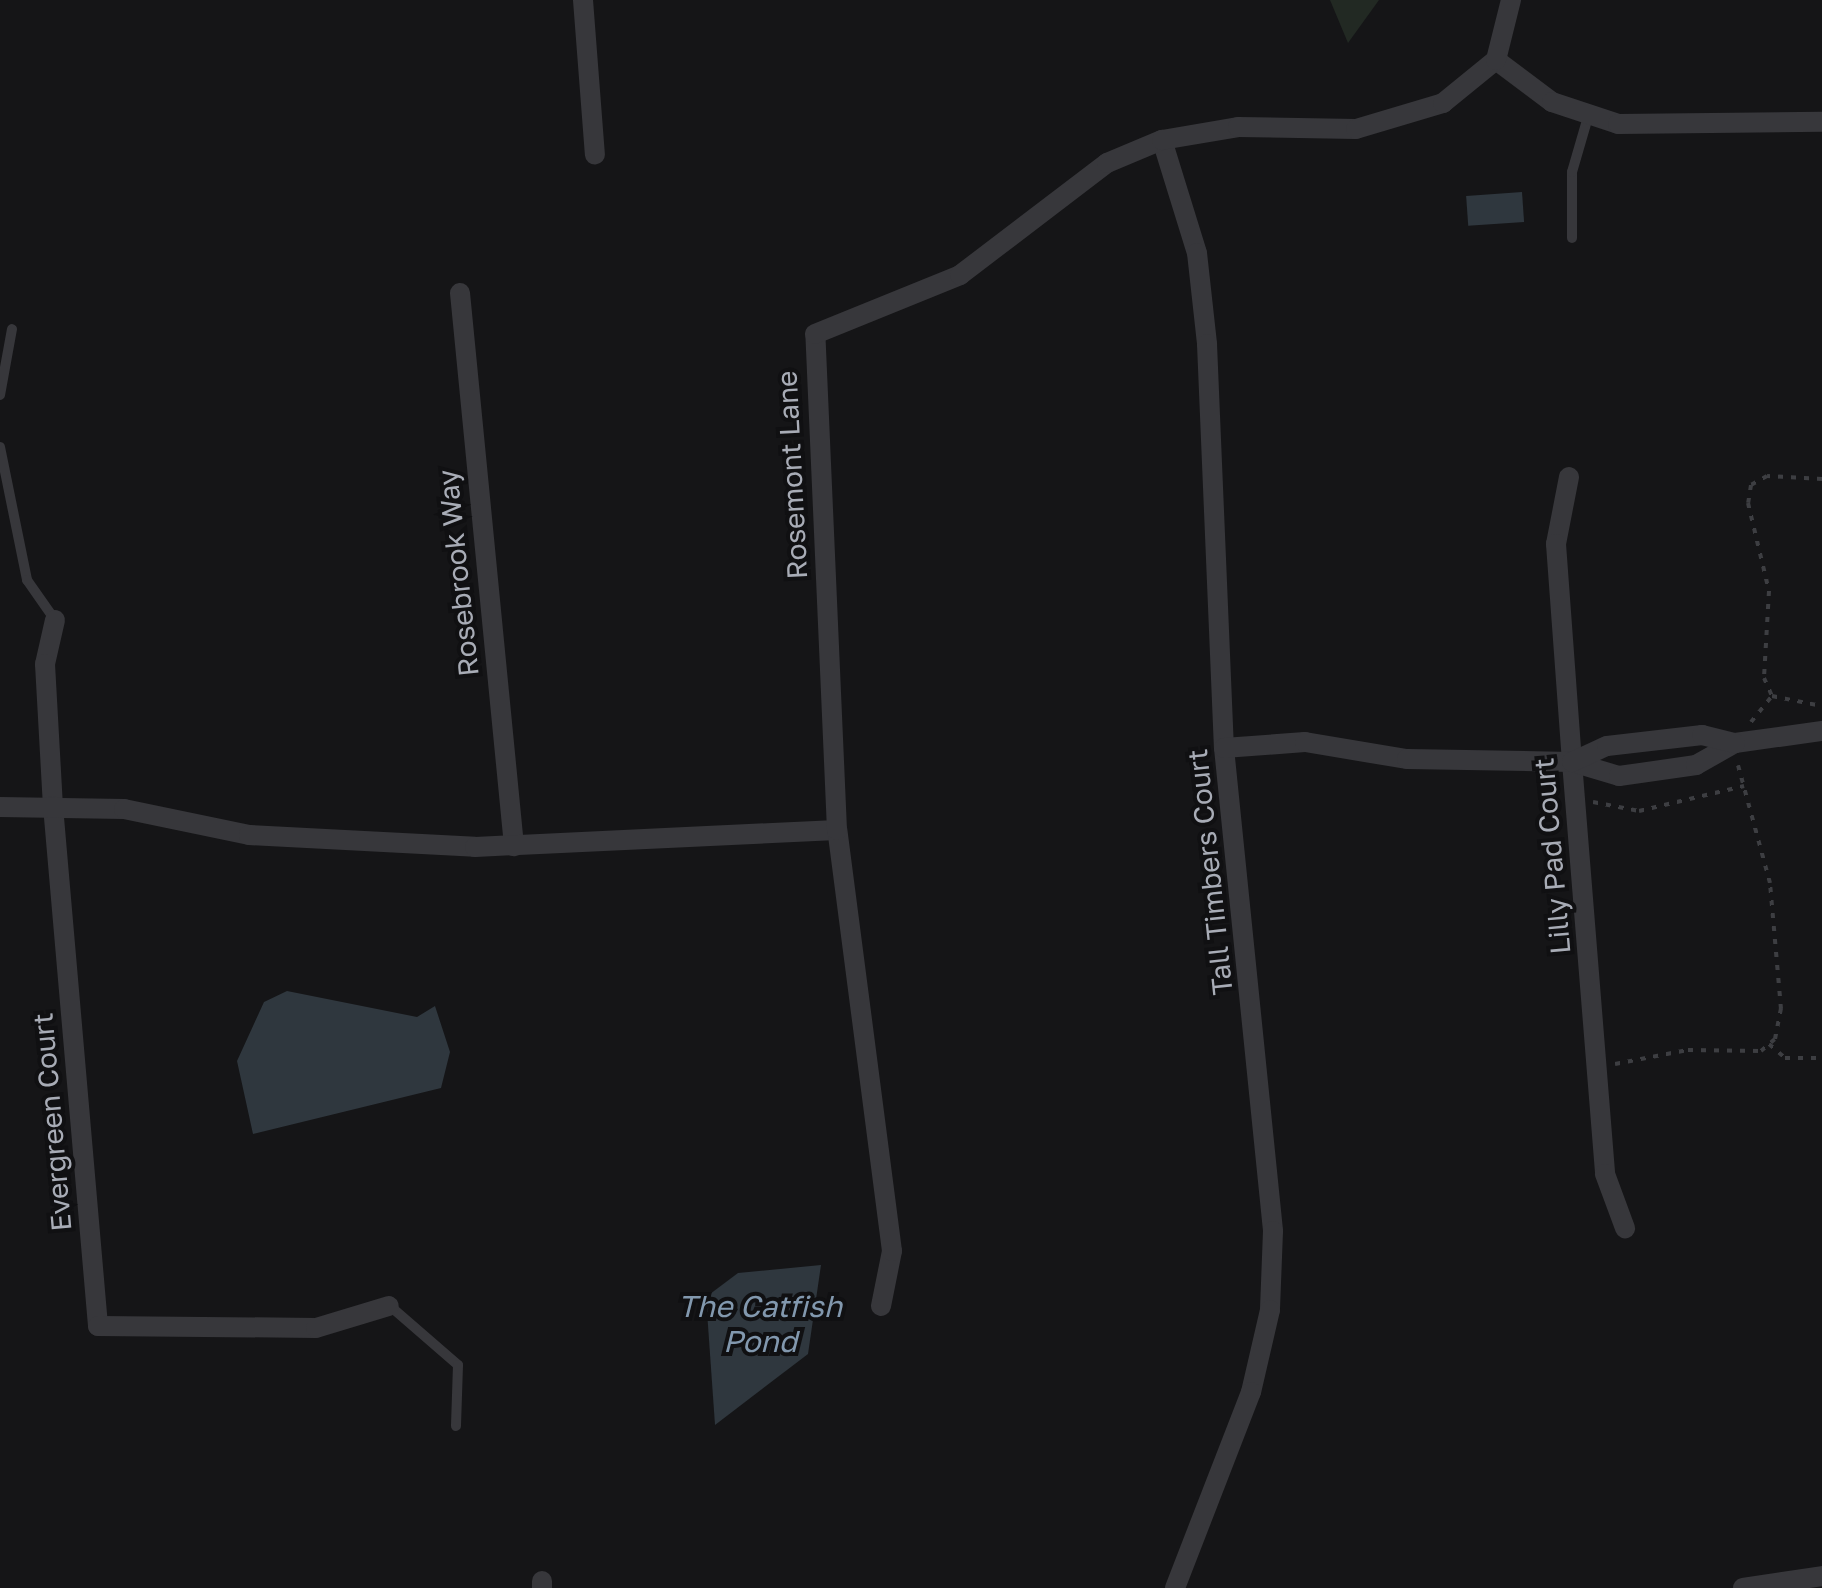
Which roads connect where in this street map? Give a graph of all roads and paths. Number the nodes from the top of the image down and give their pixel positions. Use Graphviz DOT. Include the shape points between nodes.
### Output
graph roads {
  1 [pos="583,0"];
  2 [pos="1511,0"];
  3 [pos="1496,60"];
  4 [pos="1588,117"];
  5 [pos="1822,122"];
  6 [pos="1162,140"];
  7 [pos="595,154"];
  8 [pos="1572,238"];
  9 [pos="460,293"];
  10 [pos="12,329"];
  11 [pos="0,395"];
  12 [pos="0,447"];
  13 [pos="1569,476"];
  14 [pos="1822,479"];
  15 [pos="55,620"];
  16 [pos="1822,706"];
  17 [pos="1822,731"];
  18 [pos="1734,743"];
  19 [pos="1224,748"];
  20 [pos="1572,762"];
  21 [pos="1744,786"];
  22 [pos="0,806"];
  23 [pos="52,806"];
  24 [pos="837,830"];
  25 [pos="514,846"];
  26 [pos="1769,1044"];
  27 [pos="1822,1058"];
  28 [pos="1596,1069"];
  29 [pos="1626,1228"];
  30 [pos="389,1306"];
  31 [pos="881,1306"];
  32 [pos="456,1426"];
  33 [pos="1822,1576"];
  34 [pos="1175,1588"];
  35 [pos="1743,1588"];
  1 -- 7 [label="street"];
  2 -- 3 [label="street"];
  3 -- 4 [label="street"];
  3 -- 6 [label="street, Rosemont Lane" via="1402,122 1238,126"];
  4 -- 5 [label="street"];
  4 -- 8 [label="lane" via="1572,172"];
  6 -- 19 [label="street, Tall Timbers Court" via="1197,253 1205,326"];
  6 -- 24 [label="street, Rosemont Lane" via="1106,163 960,274 815,334"];
  9 -- 25 [label="street, Rosebrook Way"];
  10 -- 11 [label="lane"];
  12 -- 15 [label="lane" via="27,580"];
  13 -- 20 [label="street, Lilly Pad Court" via="1556,544"];
  14 -- 16 [label="path" via="1768,476 1751,485 1748,503 1769,591 1764,678 1772,696"];
  15 -- 23 [label="street, Evergreen Court" via="45,664"];
  17 -- 18 [label="street"];
  18 -- 20 [label="street" via="1702,735"];
  18 -- 20 [label="street" via="1696,765 1619,776"];
  18 -- 21 [label="path"];
  19 -- 20 [label="street" via="1305,742 1406,759"];
  19 -- 34 [label="street, Tall Timbers Court" via="1268,1160 1270,1310 1230,1454"];
  20 -- 21 [label="path" via="1592,801 1620,812"];
  20 -- 28 [label="street, Lilly Pad Court"];
  21 -- 26 [label="path" via="1770,883 1781,1009"];
  22 -- 23 [label="street"];
  23 -- 25 [label="street" via="124,808 249,835"];
  23 -- 30 [label="street, Evergreen Court" via="98,1326 316,1328"];
  24 -- 25 [label="street"];
  24 -- 31 [label="street, Rosemont Lane" via="892,1252"];
  26 -- 27 [label="path" via="1785,1058"];
  26 -- 28 [label="path"];
  28 -- 29 [label="street, Lilly Pad Court" via="1604,1174"];
  30 -- 32 [label="lane" via="458,1366"];
  33 -- 35 [label="street"];
}
